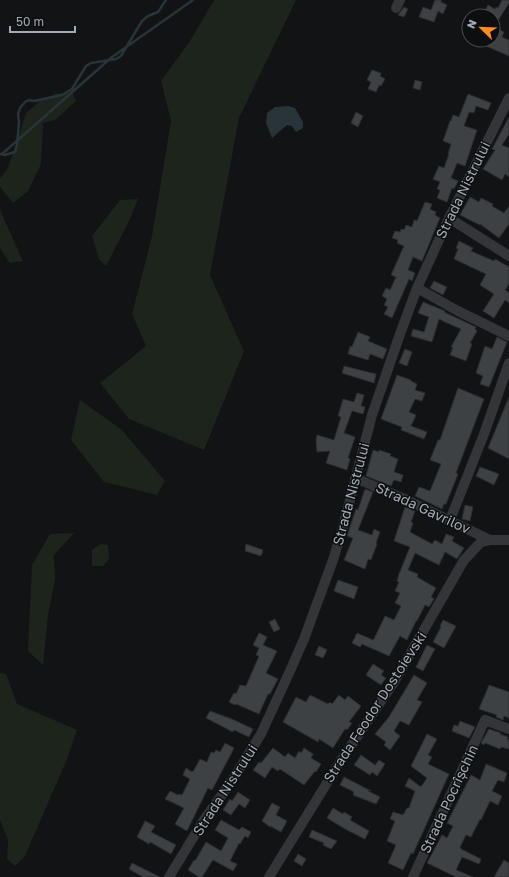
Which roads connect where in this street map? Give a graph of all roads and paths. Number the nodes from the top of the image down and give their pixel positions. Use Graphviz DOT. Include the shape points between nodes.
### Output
graph roads {
  1 [pos="509,98"];
  2 [pos="449,218"];
  3 [pos="509,256"];
  4 [pos="417,288"];
  5 [pos="509,336"];
  6 [pos="509,362"];
  7 [pos="355,478"];
  8 [pos="450,520"];
  9 [pos="490,540"];
  10 [pos="509,540"];
  11 [pos="509,729"];
  12 [pos="169,877"];
  13 [pos="269,877"];
  14 [pos="413,877"];
  1 -- 2 [label="street, Strada Nistrului"];
  2 -- 3 [label="street"];
  2 -- 4 [label="street, Strada Nistrului"];
  4 -- 5 [label="street"];
  4 -- 7 [label="street, Strada Nistrului" via="383,380"];
  6 -- 8 [label="street"];
  7 -- 8 [label="street, Strada Gavrilov"];
  7 -- 12 [label="street, Strada Nistrului" via="343,527 304,639 261,734"];
  8 -- 9 [label="street, Strada Gavrilov"];
  9 -- 10 [label="street"];
  9 -- 13 [label="street, Strada Feodor Dostoievski" via="481,542 464,560 394,682 338,765"];
  11 -- 14 [label="street, Strada Pocrîșchin" via="485,720"];
}
